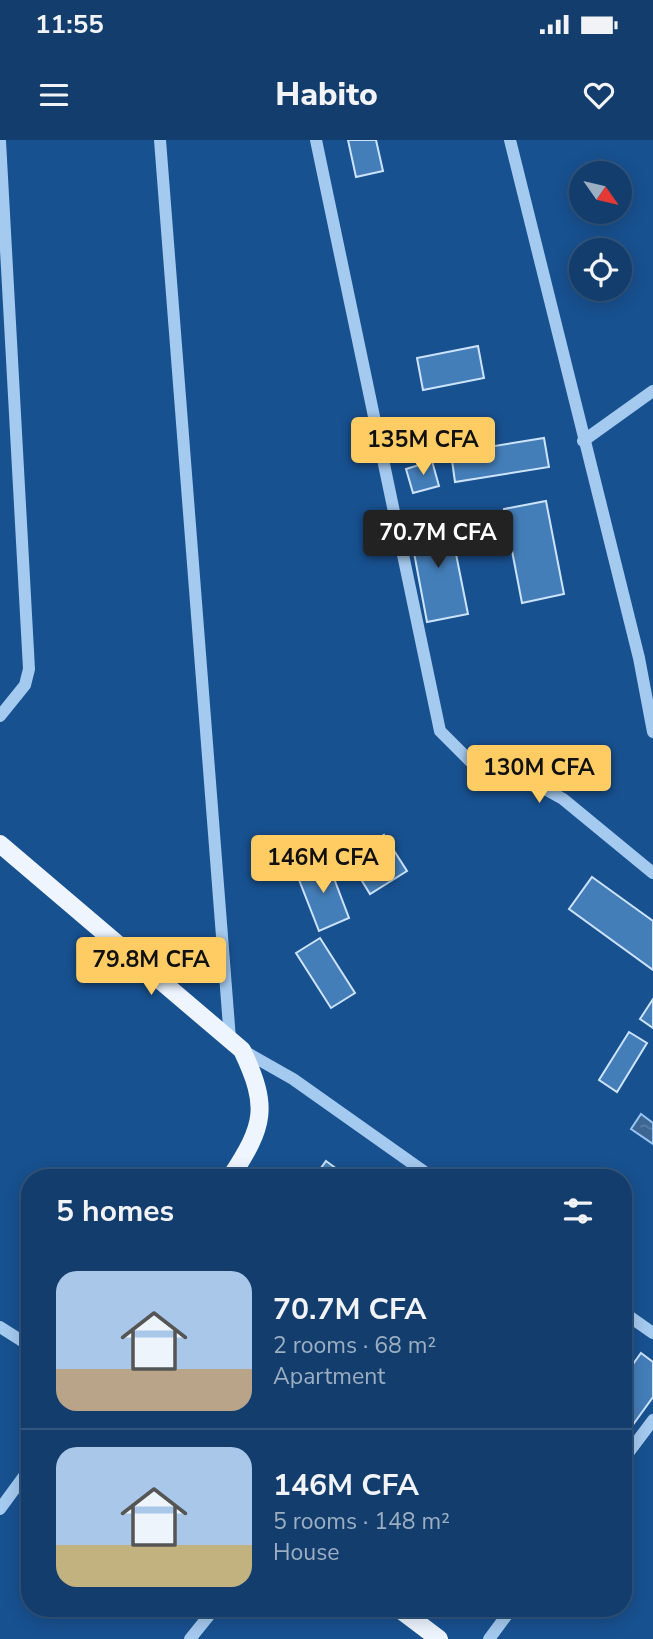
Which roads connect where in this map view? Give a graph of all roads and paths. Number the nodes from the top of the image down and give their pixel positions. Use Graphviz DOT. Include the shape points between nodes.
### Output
graph roads {
  1 [pos="160,140"];
  2 [pos="316,140"];
  3 [pos="510,140"];
  4 [pos="0,141"];
  5 [pos="3,237"];
  6 [pos="653,391"];
  7 [pos="583,440"];
  8 [pos="0,716"];
  9 [pos="653,732"];
  10 [pos="0,844"];
  11 [pos="653,873"];
  12 [pos="236,1044"];
  13 [pos="236,1169"];
  14 [pos="420,1169"];
  15 [pos="632,1319"];
  16 [pos="0,1327"];
  17 [pos="653,1334"];
  18 [pos="21,1340"];
  19 [pos="653,1420"];
  20 [pos="632,1448"];
  21 [pos="21,1480"];
  22 [pos="0,1509"];
  23 [pos="208,1617"];
  24 [pos="410,1617"];
  25 [pos="505,1617"];
  26 [pos="190,1639"];
  27 [pos="439,1639"];
  28 [pos="489,1639"];
  1 -- 12 [label="street"];
  2 -- 11 [label="street" via="440,731 472,763 563,799"];
  3 -- 7 [label="street"];
  4 -- 5 [label="street"];
  5 -- 8 [label="street" via="29,669 25,685"];
  6 -- 7 [label="street"];
  7 -- 9 [label="street" via="639,658"];
  10 -- 12 [label="main road"];
  12 -- 13 [label="main road" via="255,1078 261,1102 258,1125"];
  12 -- 14 [label="street"];
  15 -- 17 [label="street"];
  16 -- 18 [label="street"];
  19 -- 20 [label="street"];
  21 -- 22 [label="street"];
  23 -- 26 [label="street"];
  24 -- 27 [label="main road"];
  25 -- 28 [label="street"];
}
